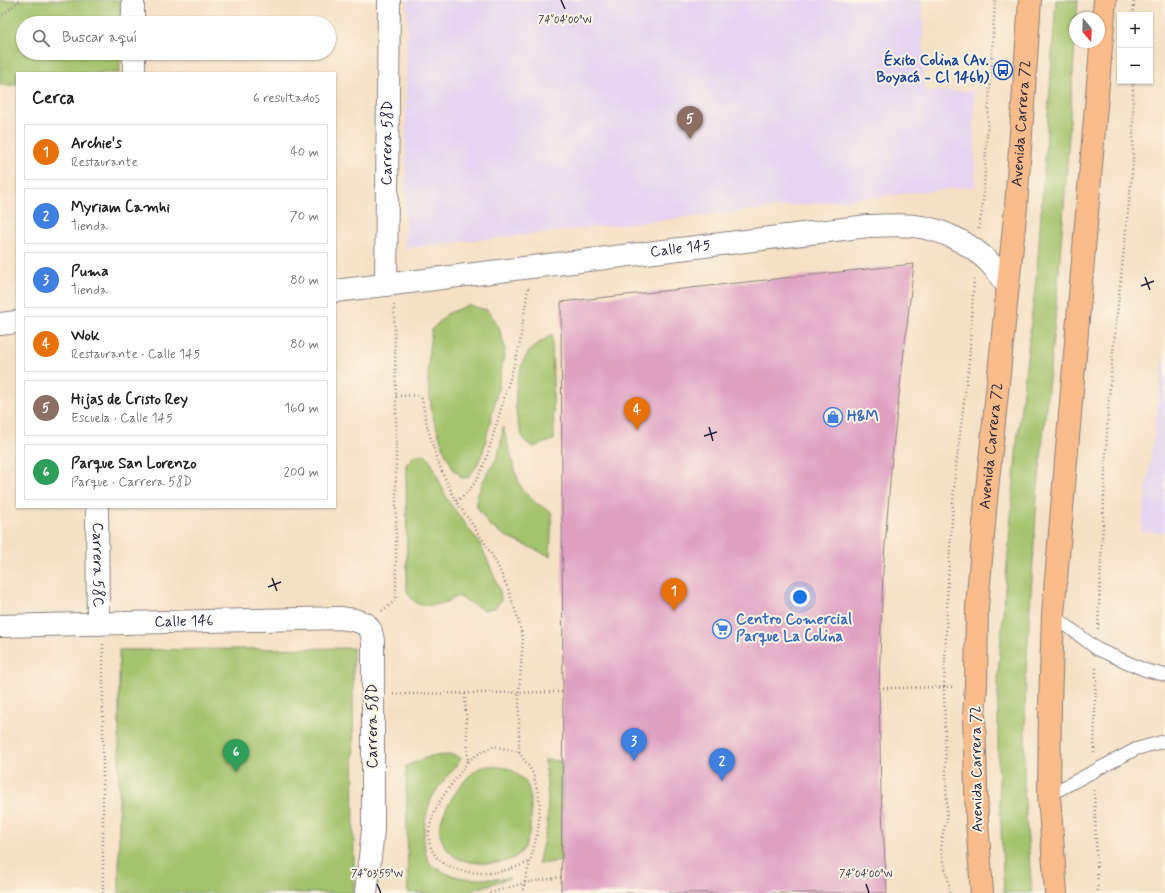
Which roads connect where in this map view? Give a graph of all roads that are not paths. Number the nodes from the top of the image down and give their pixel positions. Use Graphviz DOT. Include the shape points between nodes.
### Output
graph roads {
  1 [pos="133,0"];
  2 [pos="389,0"];
  3 [pos="1030,0"];
  4 [pos="1105,0"];
  5 [pos="133,16"];
  6 [pos="134,60"];
  7 [pos="134,72"];
  8 [pos="390,285"];
  9 [pos="1007,285"];
  10 [pos="336,291"];
  11 [pos="16,322"];
  12 [pos="0,324"];
  13 [pos="97,508"];
  14 [pos="1053,615"];
  15 [pos="100,624"];
  16 [pos="366,624"];
  17 [pos="0,626"];
  18 [pos="1165,675"];
  19 [pos="1165,741"];
  20 [pos="1049,795"];
  21 [pos="373,830"];
  22 [pos="366,893"];
  23 [pos="380,893"];
  24 [pos="982,893"];
  25 [pos="1056,893"];
  1 -- 5 [label="street"];
  2 -- 8 [label="street, Carrera 58D"];
  3 -- 9 [label="highway, Avenida Carrera 72" via="1016,206"];
  4 -- 14 [label="highway"];
  6 -- 7 [label="street"];
  8 -- 9 [label="street, Calle 145" via="868,226 913,226 954,237 989,263"];
  8 -- 10 [label="street, Calle 145"];
  9 -- 24 [label="highway, Avenida Carrera 72" via="977,599 974,716"];
  11 -- 12 [label="street"];
  13 -- 15 [label="street, Carrera 58C"];
  14 -- 18 [label="lane" via="1097,649 1145,670"];
  14 -- 20 [label="highway"];
  15 -- 16 [label="street, Calle 146" via="340,618"];
  15 -- 17 [label="street, Calle 146"];
  16 -- 21 [label="street, Carrera 58D" via="373,641"];
  19 -- 20 [label="lane" via="1136,749"];
  20 -- 25 [label="highway"];
  21 -- 22 [label="street, Carrera 58D"];
  21 -- 23 [label="street, Carrera 58D"];
}
